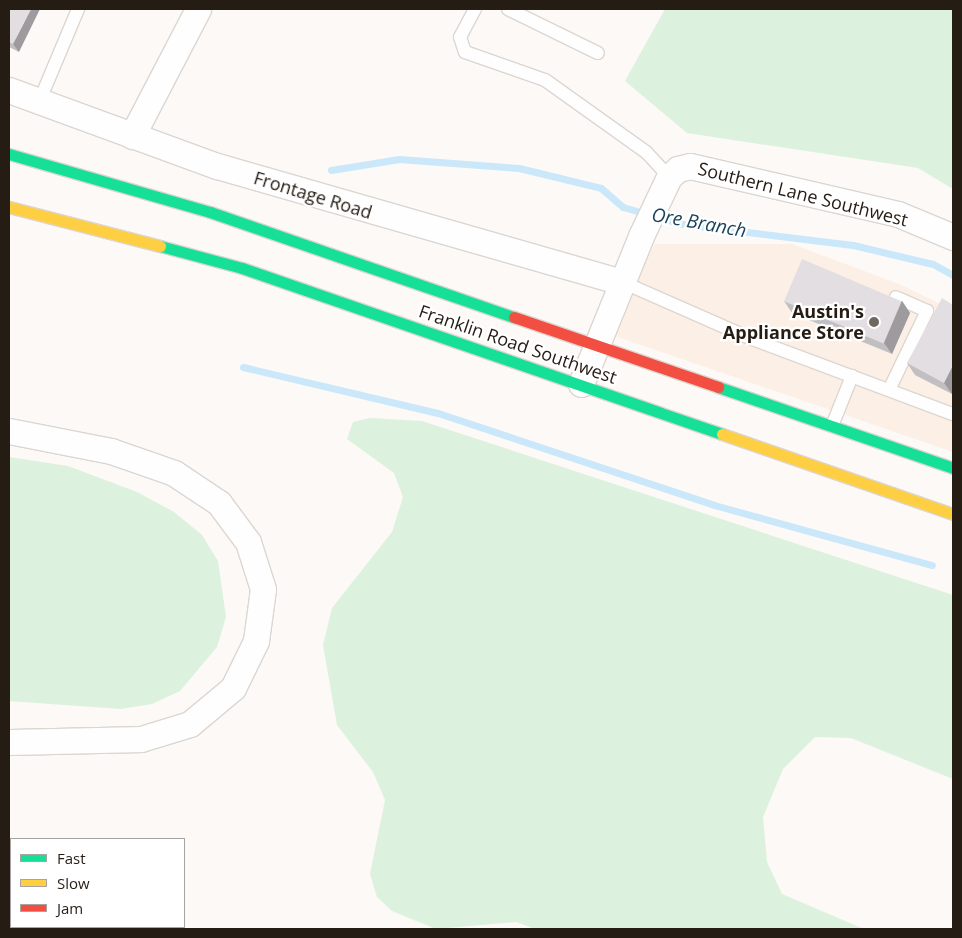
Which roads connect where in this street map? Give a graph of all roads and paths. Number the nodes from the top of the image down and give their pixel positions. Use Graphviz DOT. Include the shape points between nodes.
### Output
graph roads {
  1 [pos="78,9"];
  2 [pos="198,9"];
  3 [pos="475,9"];
  4 [pos="508,9"];
  5 [pos="598,53"];
  6 [pos="9,90"];
  7 [pos="39,102"];
  8 [pos="132,136"];
  9 [pos="17,142"];
  10 [pos="9,154"];
  11 [pos="666,184"];
  12 [pos="122,185"];
  13 [pos="9,207"];
  14 [pos="9,213"];
  15 [pos="67,219"];
  16 [pos="953,237"];
  17 [pos="622,282"];
  18 [pos="896,297"];
  19 [pos="597,344"];
  20 [pos="852,376"];
  21 [pos="581,384"];
  22 [pos="889,390"];
  23 [pos="953,414"];
  24 [pos="832,426"];
  25 [pos="9,431"];
  26 [pos="953,468"];
  27 [pos="953,514"];
  28 [pos="9,742"];
  1 -- 7 [label="lane"];
  2 -- 8 [label="street"];
  3 -- 11 [label="lane" via="460,37 464,52 545,80 646,152"];
  4 -- 5 [label="lane"];
  6 -- 7 [label="street, Frontage Road"];
  7 -- 8 [label="street, Frontage Road"];
  8 -- 17 [label="street, Frontage Road" via="380,215"];
  9 -- 12 [label="highway"];
  10 -- 12 [label="highway"];
  11 -- 16 [label="street, Southern Lane Southwest" via="690,166 898,214"];
  11 -- 17 [label="street"];
  12 -- 19 [label="highway, Franklin Road Southwest"];
  13 -- 15 [label="highway"];
  14 -- 15 [label="highway"];
  15 -- 21 [label="highway, Franklin Road Southwest" via="242,268"];
  17 -- 19 [label="street"];
  17 -- 20 [label="lane" via="752,339"];
  18 -- 22 [label="lane" via="927,311"];
  19 -- 21 [label="street"];
  19 -- 24 [label="highway, Franklin Road Southwest"];
  20 -- 22 [label="lane"];
  20 -- 24 [label="lane"];
  21 -- 27 [label="highway, Franklin Road Southwest"];
  22 -- 23 [label="lane"];
  24 -- 26 [label="highway, Franklin Road Southwest"];
  25 -- 28 [label="street" via="111,451 174,473 219,503 248,542 262,589 256,642 233,688 190,724 142,739"];
}
